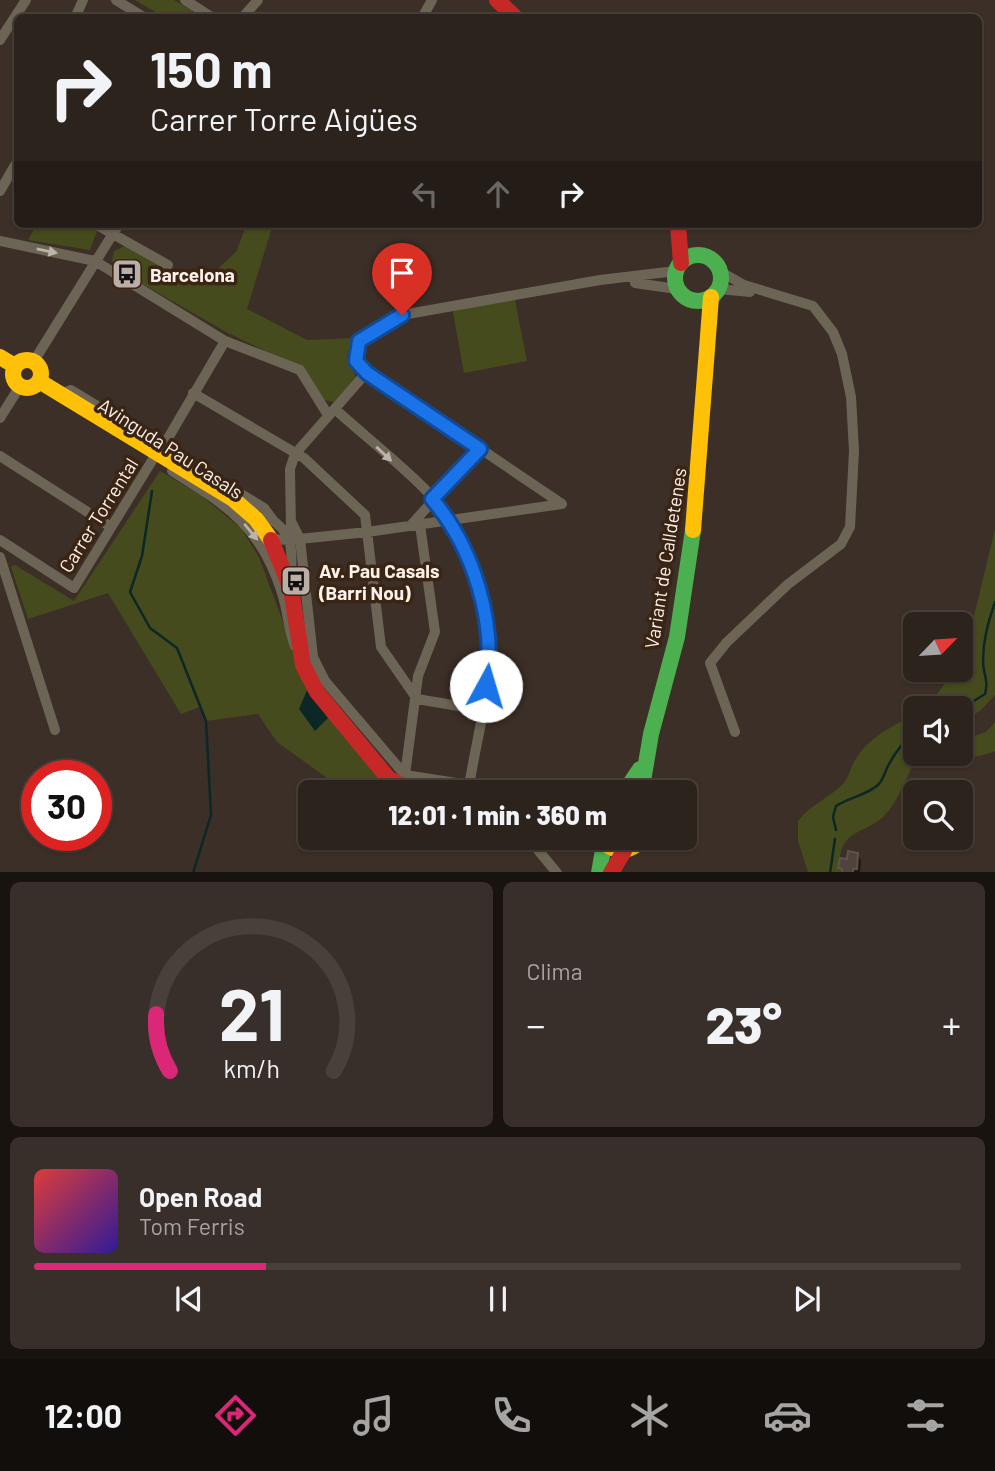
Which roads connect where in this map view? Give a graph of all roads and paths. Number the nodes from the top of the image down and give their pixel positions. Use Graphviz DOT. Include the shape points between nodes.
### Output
graph roads {
  1 [pos="116,0"];
  2 [pos="185,0"];
  3 [pos="497,0"];
  4 [pos="139,14"];
  5 [pos="207,14"];
  6 [pos="512,14"];
  7 [pos="14,24"];
  8 [pos="0,40"];
  9 [pos="8,174"];
  10 [pos="0,191"];
  11 [pos="680,228"];
  12 [pos="683,228"];
  13 [pos="116,229"];
  14 [pos="0,241"];
  15 [pos="703,256"];
  16 [pos="95,261"];
  17 [pos="168,265"];
  18 [pos="678,267"];
  19 [pos="717,286"];
  20 [pos="559,287"];
  21 [pos="677,289"];
  22 [pos="690,300"];
  23 [pos="801,302"];
  24 [pos="225,341"];
  25 [pos="0,357"];
  26 [pos="705,359"];
  27 [pos="34,361"];
  28 [pos="15,366"];
  29 [pos="367,373"];
  30 [pos="40,381"];
  31 [pos="20,386"];
  32 [pos="193,393"];
  33 [pos="61,394"];
  34 [pos="332,412"];
  35 [pos="0,418"];
  36 [pos="163,445"];
  37 [pos="480,449"];
  38 [pos="295,454"];
  39 [pos="0,456"];
  40 [pos="153,459"];
  41 [pos="233,499"];
  42 [pos="432,499"];
  43 [pos="449,519"];
  44 [pos="282,523"];
  45 [pos="416,525"];
  46 [pos="111,527"];
  47 [pos="367,531"];
  48 [pos="270,539"];
  49 [pos="0,540"];
  50 [pos="295,540"];
  51 [pos="0,557"];
  52 [pos="291,589"];
  53 [pos="303,665"];
  54 [pos="417,699"];
  55 [pos="481,710"];
  56 [pos="55,730"];
  57 [pos="735,732"];
  58 [pos="645,761"];
  59 [pos="405,775"];
  60 [pos="391,780"];
  61 [pos="428,780"];
  62 [pos="469,780"];
  63 [pos="633,780"];
  64 [pos="643,780"];
  65 [pos="538,850"];
  66 [pos="601,850"];
  67 [pos="614,850"];
  68 [pos="627,850"];
  69 [pos="624,851"];
  70 [pos="556,872"];
  71 [pos="599,872"];
  72 [pos="612,872"];
  1 -- 4 [label="street"];
  2 -- 5 [label="street"];
  3 -- 6 [label="street"];
  7 -- 8 [label="street"];
  9 -- 10 [label="street"];
  11 -- 18 [label="street"];
  12 -- 15 [label="street"];
  13 -- 16 [label="street"];
  13 -- 17 [label="street"];
  14 -- 16 [label="street, one-way"];
  15 -- 18 [label="street" via="691,256"];
  15 -- 19 [label="street" via="713,260"];
  16 -- 24 [label="street"];
  16 -- 27 [label="street"];
  18 -- 20 [label="street"];
  18 -- 21 [label="street"];
  19 -- 22 [label="street" via="700,302"];
  19 -- 23 [label="street"];
  19 -- 23 [label="street" via="744,285"];
  19 -- 26 [label="street, Variant de Calldetenes"];
  20 -- 21 [label="street" via="616,282"];
  20 -- 29 [label="street" via="402,315 359,341 356,361"];
  21 -- 22 [label="street"];
  22 -- 26 [label="street, Variant de Calldetenes"];
  23 -- 57 [label="street" via="813,306 833,332 842,354 851,397 854,451 849,527 841,544 787,584 710,663"];
  24 -- 32 [label="street"];
  24 -- 34 [label="street" via="300,370"];
  25 -- 28 [label="street"];
  26 -- 58 [label="street, Variant de Calldetenes" via="703,443 691,545 677,636"];
  27 -- 28 [label="street" via="20,361"];
  27 -- 30 [label="street"];
  28 -- 31 [label="street" via="15,381"];
  29 -- 34 [label="street"];
  29 -- 37 [label="street"];
  30 -- 31 [label="street"];
  30 -- 33 [label="street, Avinguda Pau Casals"];
  31 -- 35 [label="street"];
  32 -- 36 [label="street"];
  32 -- 38 [label="street"];
  33 -- 36 [label="street, Avinguda Pau Casals" via="71,390"];
  33 -- 40 [label="street, Avinguda Pau Casals" via="63,404"];
  33 -- 41 [label="street, Avinguda Pau Casals"];
  34 -- 38 [label="street"];
  34 -- 42 [label="street, one-way"];
  36 -- 44 [label="street, Avinguda Pau Casals"];
  37 -- 42 [label="street"];
  37 -- 43 [label="street" via="562,504"];
  38 -- 44 [label="street"];
  38 -- 47 [label="street" via="365,515"];
  39 -- 46 [label="street"];
  40 -- 46 [label="street, Carrer Torrental"];
  40 -- 53 [label="street, Avinguda Pau Casals, one-way" via="229,506 261,545 282,594"];
  41 -- 44 [label="street, Avinguda Pau Casals"];
  41 -- 48 [label="street, Avinguda Pau Casals"];
  42 -- 43 [label="street"];
  42 -- 45 [label="street"];
  43 -- 45 [label="street"];
  43 -- 55 [label="street" via="478,588 488,630 490,661"];
  44 -- 48 [label="street"];
  44 -- 50 [label="street, Avinguda Pau Casals"];
  45 -- 47 [label="street"];
  45 -- 54 [label="street" via="435,632 418,676"];
  46 -- 49 [label="street, Carrer Torrental" via="74,589"];
  47 -- 50 [label="street"];
  47 -- 54 [label="street" via="381,647"];
  48 -- 50 [label="street"];
  48 -- 52 [label="street, Avinguda Pau Casals"];
  50 -- 52 [label="street, Avinguda Pau Casals"];
  50 -- 59 [label="street" via="313,657 325,681"];
  51 -- 56 [label="street"];
  52 -- 53 [label="street, Avinguda Pau Casals"];
  53 -- 60 [label="street" via="317,691"];
  54 -- 55 [label="street"];
  54 -- 59 [label="street"];
  55 -- 62 [label="street"];
  58 -- 63 [label="street, Variant de Calldetenes"];
  58 -- 64 [label="street, Variant de Calldetenes"];
  59 -- 61 [label="street"];
  65 -- 70 [label="street"];
  66 -- 71 [label="street"];
  67 -- 69 [label="street"];
  68 -- 69 [label="street"];
  69 -- 72 [label="street"];
}
